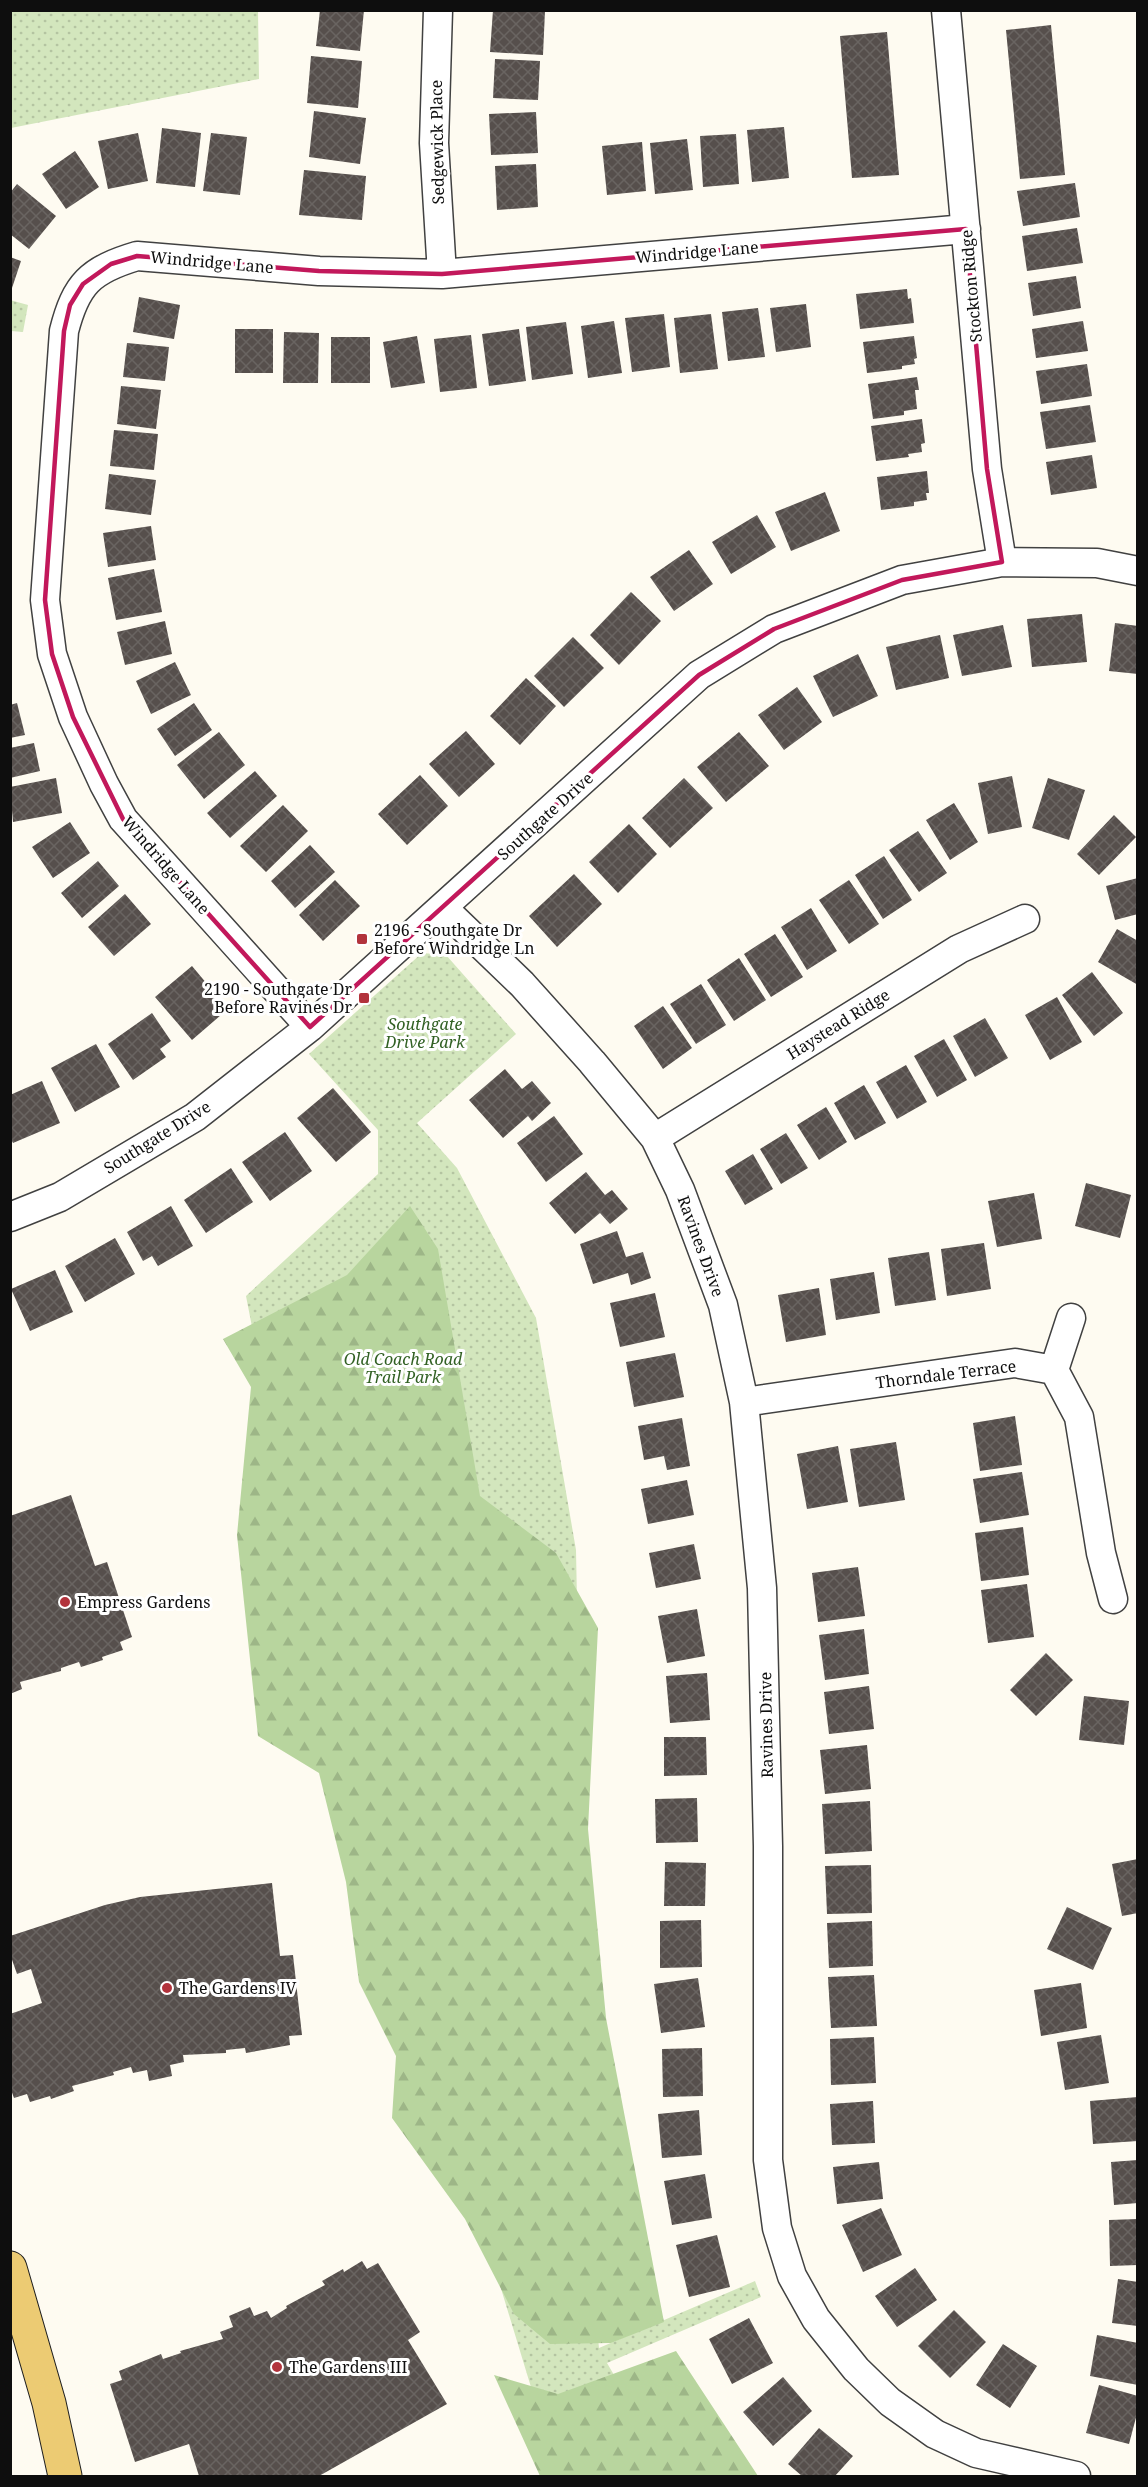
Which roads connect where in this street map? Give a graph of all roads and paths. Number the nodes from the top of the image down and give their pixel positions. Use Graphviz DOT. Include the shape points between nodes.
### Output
graph roads {
  1 [pos="438,10"];
  2 [pos="946,10"];
  3 [pos="966,229"];
  4 [pos="442,274"];
  5 [pos="1002,562"];
  6 [pos="1137,571"];
  7 [pos="443,908"];
  8 [pos="1024,919"];
  9 [pos="310,1027"];
  10 [pos="655,1138"];
  11 [pos="10,1217"];
  12 [pos="1071,1318"];
  13 [pos="1054,1370"];
  14 [pos="744,1402"];
  15 [pos="1113,1599"];
  16 [pos="10,2268"];
  17 [pos="65,2476"];
  18 [pos="1076,2476"];
  1 -- 4 [label="street, Sedgewick Place" via="434,143"];
  2 -- 3 [label="street, Stockton Ridge"];
  3 -- 4 [label="street, Windridge Lane"];
  3 -- 5 [label="street, Stockton Ridge" via="987,469"];
  4 -- 9 [label="street, Windridge Lane" via="319,271 137,256 111,264 83,284 70,305 64,331 45,600 52,654 73,717 123,819"];
  5 -- 6 [label="street, Southgate Drive" via="1097,563"];
  5 -- 7 [label="street, Southgate Drive" via="902,580 774,629 699,675"];
  7 -- 9 [label="street, Southgate Drive"];
  7 -- 10 [label="street, Ravines Drive" via="522,984"];
  8 -- 10 [label="street, Haystead Ridge" via="958,949"];
  9 -- 11 [label="street, Southgate Drive" via="195,1117 60,1197"];
  10 -- 14 [label="street, Ravines Drive" via="680,1190 723,1305"];
  12 -- 13 [label="street"];
  13 -- 14 [label="street, Thorndale Terrace" via="1015,1363"];
  13 -- 15 [label="street" via="1079,1417 1101,1553"];
  14 -- 18 [label="street, Ravines Drive" via="762,1588 768,1846 768,2160 777,2228 792,2276 816,2319 890,2402 935,2434 976,2453"];
  16 -- 17 [label="main road" via="49,2403"];
}
